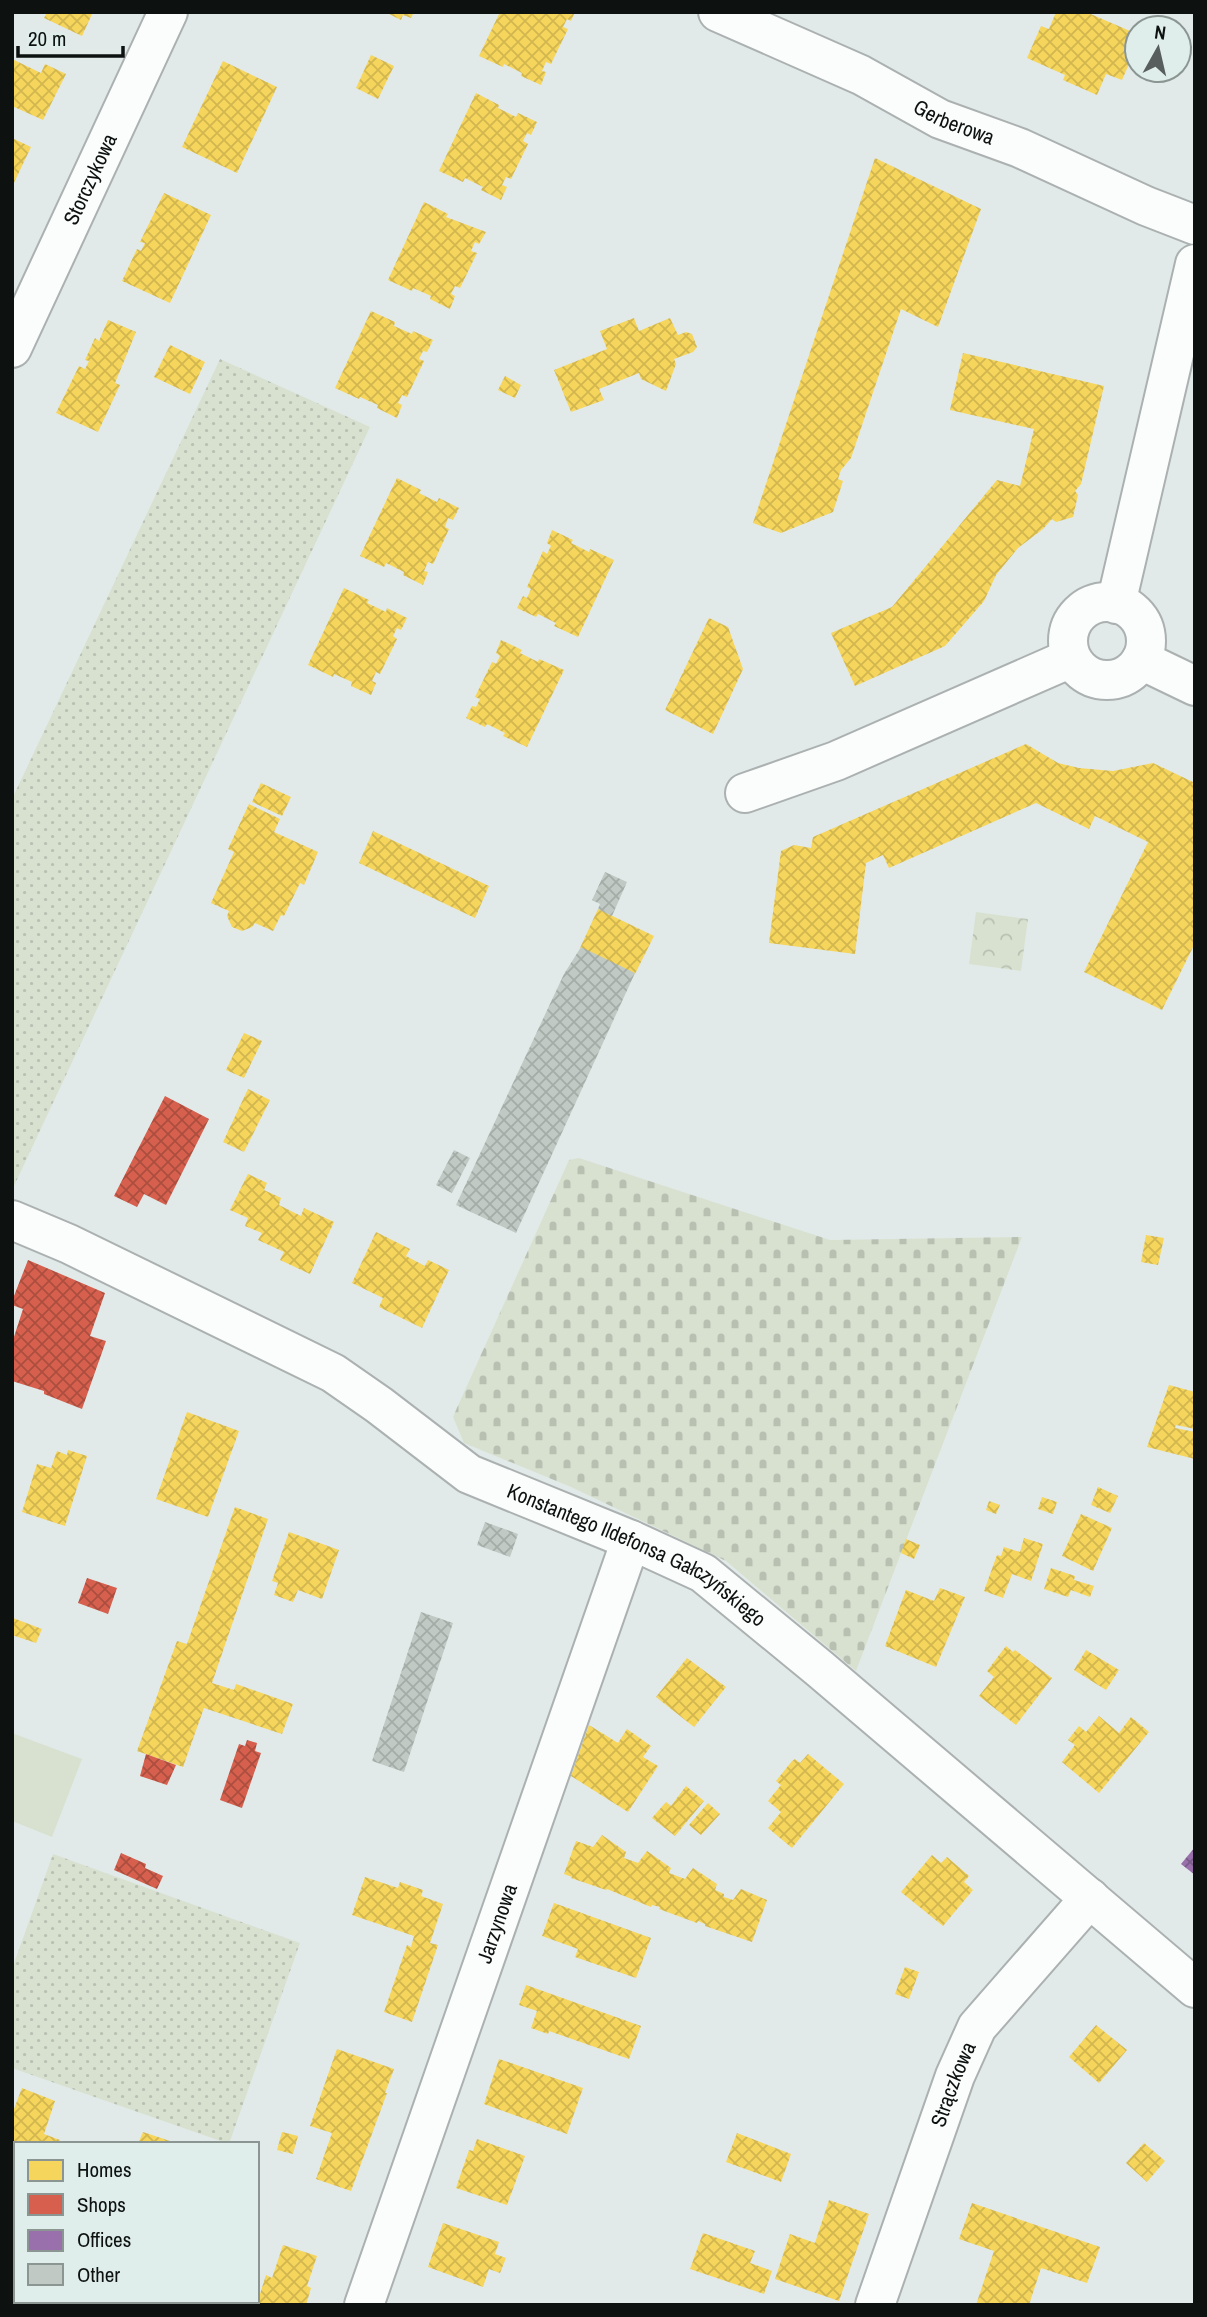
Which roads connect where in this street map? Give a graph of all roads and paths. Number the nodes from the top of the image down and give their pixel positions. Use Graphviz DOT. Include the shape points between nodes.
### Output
graph roads {
  1 [pos="168,12"];
  2 [pos="718,12"];
  3 [pos="1195,225"];
  4 [pos="1195,264"];
  5 [pos="12,348"];
  6 [pos="1116,604"];
  7 [pos="1072,658"];
  8 [pos="1141,660"];
  9 [pos="1195,686"];
  10 [pos="745,793"];
  11 [pos="12,1220"];
  12 [pos="631,1540"];
  13 [pos="1090,1898"];
  14 [pos="1195,1988"];
  15 [pos="364,2305"];
  16 [pos="876,2305"];
  1 -- 5 [label="street, Storczykowa"];
  2 -- 3 [label="street, Gerberowa" via="862,75 940,119 1020,148"];
  4 -- 6 [label="street"];
  6 -- 7 [label="street" via="1091,606 1076,617 1068,640"];
  6 -- 8 [label="street" via="1142,623 1145,646"];
  7 -- 8 [label="street" via="1085,674 1106,680 1127,675"];
  7 -- 10 [label="street" via="836,761"];
  8 -- 9 [label="street"];
  11 -- 12 [label="street, Konstantego Ildefonsa Gałczyńskiego" via="333,1373 470,1474"];
  12 -- 13 [label="street, Konstantego Ildefonsa Gałczyńskiego" via="703,1573"];
  12 -- 15 [label="street, Jarzynowa"];
  13 -- 14 [label="street, Konstantego Ildefonsa Gałczyńskiego"];
  13 -- 16 [label="street, Strączkowa" via="977,2027 955,2076"];
}
